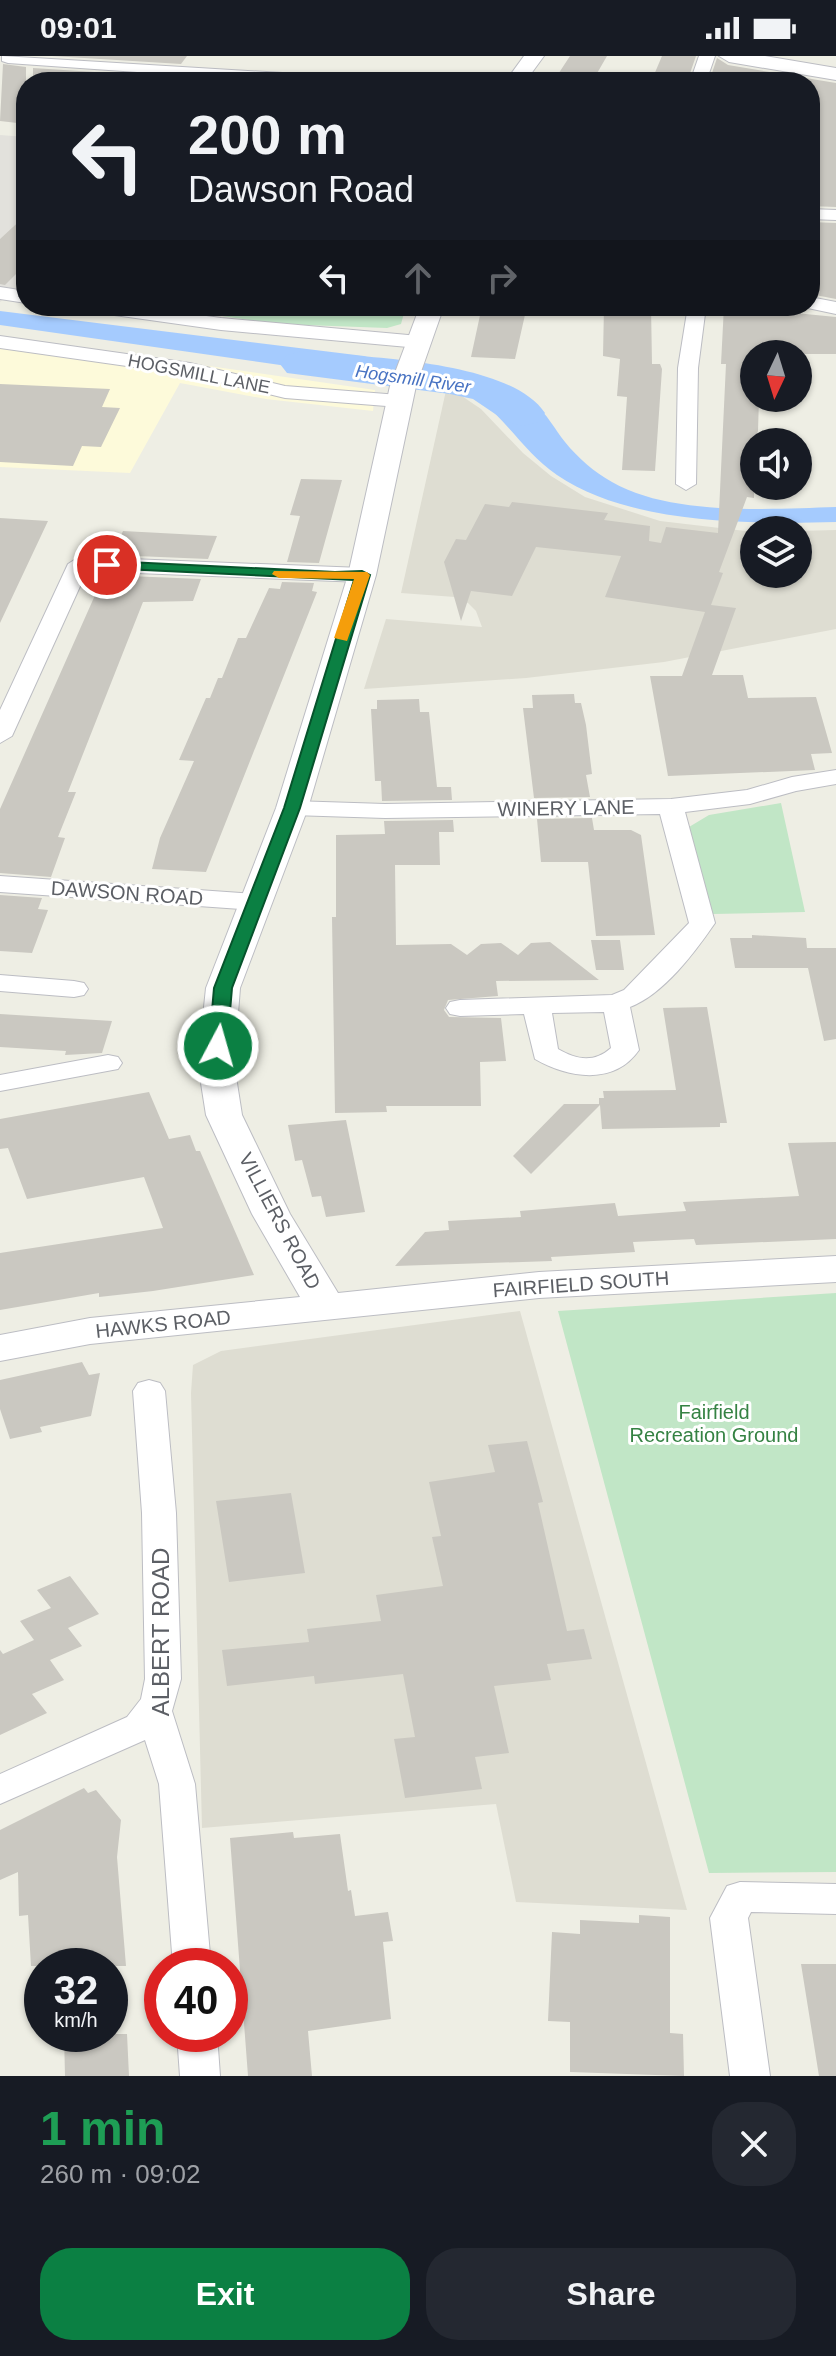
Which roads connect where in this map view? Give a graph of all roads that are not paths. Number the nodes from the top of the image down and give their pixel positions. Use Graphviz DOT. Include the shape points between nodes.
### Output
graph roads {
  1 [pos="729,56"];
  2 [pos="8,58"];
  3 [pos="179,72"];
  4 [pos="836,74"];
  5 [pos="164,316"];
  6 [pos="428,316"];
  7 [pos="696,316"];
  8 [pos="0,342"];
  9 [pos="419,342"];
  10 [pos="404,385"];
  11 [pos="686,484"];
  12 [pos="362,575"];
  13 [pos="0,736"];
  14 [pos="836,777"];
  15 [pos="671,806"];
  16 [pos="292,808"];
  17 [pos="0,884"];
  18 [pos="255,902"];
  19 [pos="0,983"];
  20 [pos="74,989"];
  21 [pos="616,1003"];
  22 [pos="460,1008"];
  23 [pos="537,1008"];
  24 [pos="108,1063"];
  25 [pos="0,1083"];
  26 [pos="836,1269"];
  27 [pos="327,1308"];
  28 [pos="0,1348"];
  29 [pos="149,1391"];
  30 [pos="154,1711"];
  31 [pos="0,1790"];
  32 [pos="836,1899"];
  33 [pos="191,1948"];
  34 [pos="198,2052"];
  35 [pos="200,2076"];
  36 [pos="750,2076"];
  1 -- 4 [label="street"];
  2 -- 3 [label="street"];
  5 -- 9 [label="street"];
  6 -- 9 [label="street, VILLIERS ROAD"];
  7 -- 11 [label="street" via="688,368"];
  8 -- 10 [label="street, HOGSMILL LANE" via="190,369 285,392"];
  9 -- 10 [label="street, VILLIERS ROAD"];
  10 -- 12 [label="street, VILLIERS ROAD"];
  12 -- 13 [label="street" via="79,564"];
  12 -- 16 [label="street, VILLIERS ROAD"];
  14 -- 15 [label="street, WINERY LANE" via="750,797"];
  15 -- 16 [label="street, WINERY LANE"];
  15 -- 21 [label="street" via="702,923 634,996"];
  16 -- 18 [label="street, VILLIERS ROAD"];
  17 -- 18 [label="street, DAWSON ROAD"];
  18 -- 27 [label="street, VILLIERS ROAD" via="223,988 216,1064 224,1115 271,1214"];
  19 -- 20 [label="street"];
  21 -- 23 [label="street"];
  21 -- 23 [label="street" via="625,1050 614,1063 587,1069 564,1066 545,1053"];
  22 -- 23 [label="street"];
  24 -- 25 [label="street"];
  26 -- 27 [label="street, FAIRFIELD SOUTH" via="539,1285"];
  27 -- 28 [label="street, HAWKS ROAD" via="90,1331"];
  29 -- 30 [label="street, ALBERT ROAD" via="159,1513 163,1679"];
  30 -- 31 [label="street" via="140,1727"];
  30 -- 33 [label="street, ALBERT ROAD" via="177,1784"];
  32 -- 36 [label="street" via="740,1897 729,1918"];
  34 -- 35 [label="street"];
}
